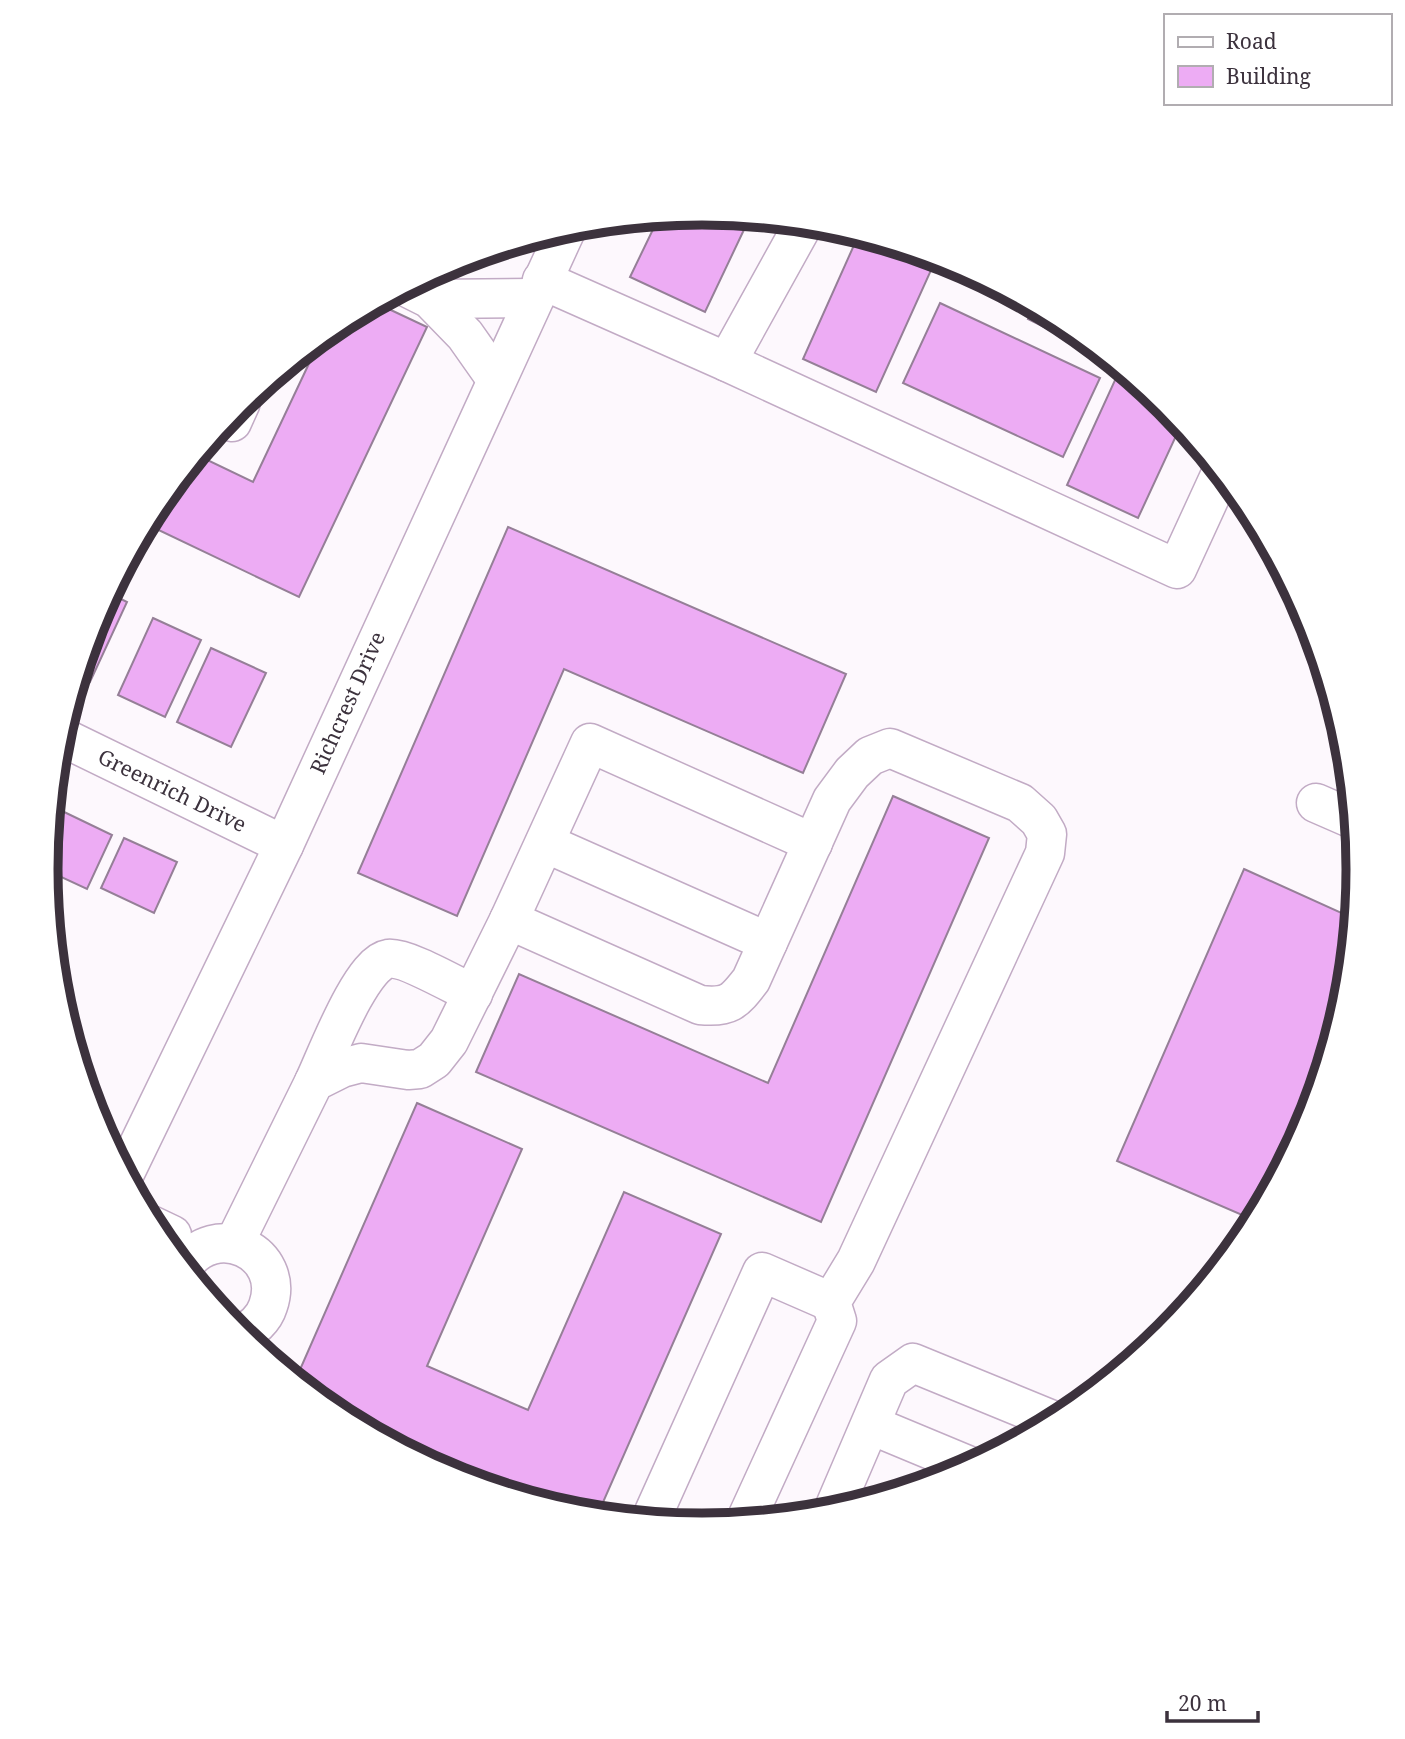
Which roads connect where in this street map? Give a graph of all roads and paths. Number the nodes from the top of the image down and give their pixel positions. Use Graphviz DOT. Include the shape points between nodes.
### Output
graph roads {
  1 [pos="799,232"];
  2 [pos="560,241"];
  3 [pos="538,289"];
  4 [pos="418,293"];
  5 [pos="727,362"];
  6 [pos="496,379"];
  7 [pos="1217,481"];
  8 [pos="71,741"];
  9 [pos="1316,803"];
  10 [pos="1345,816"];
  11 [pos="545,843"];
  12 [pos="813,843"];
  13 [pos="284,845"];
  14 [pos="509,920"];
  15 [pos="768,942"];
  16 [pos="473,994"];
  17 [pos="314,1082"];
  18 [pos="129,1164"];
  19 [pos="234,1244"];
  20 [pos="188,1259"];
  21 [pos="831,1302"];
  22 [pos="250,1328"];
  23 [pos="1044,1417"];
  24 [pos="870,1425"];
  25 [pos="958,1461"];
  26 [pos="844,1498"];
  27 [pos="654,1512"];
  28 [pos="749,1513"];
  1 -- 5 [label="street"];
  2 -- 3 [label="street, Richcrest Drive"];
  3 -- 4 [label="street" via="479,300"];
  3 -- 5 [label="street"];
  3 -- 6 [label="street, Richcrest Drive"];
  4 -- 6 [label="street" via="465,335"];
  5 -- 7 [label="street" via="1177,569"];
  6 -- 13 [label="street, Richcrest Drive"];
  8 -- 13 [label="street, Greenrich Drive"];
  9 -- 10 [label="street"];
  11 -- 12 [label="street" via="590,743"];
  11 -- 14 [label="street"];
  11 -- 15 [label="street"];
  12 -- 15 [label="street"];
  12 -- 21 [label="street" via="832,800 852,773 890,748 1020,803 1047,834 1045,853 856,1261"];
  13 -- 18 [label="street, Richcrest Drive"];
  14 -- 15 [label="street" via="700,1005 721,1007 751,980"];
  14 -- 16 [label="street"];
  16 -- 17 [label="street" via="449,1041 420,1069 361,1063"];
  16 -- 17 [label="street" via="402,960 387,959 375,965 359,987"];
  17 -- 19 [label="street"];
  19 -- 20 [label="street" via="214,1244"];
  19 -- 22 [label="street" via="257,1256 271,1283 266,1313"];
  21 -- 27 [label="street" via="762,1272"];
  21 -- 28 [label="street" via="837,1321"];
  23 -- 24 [label="street" via="913,1363 889,1380"];
  24 -- 25 [label="street"];
  24 -- 26 [label="street"];
}
